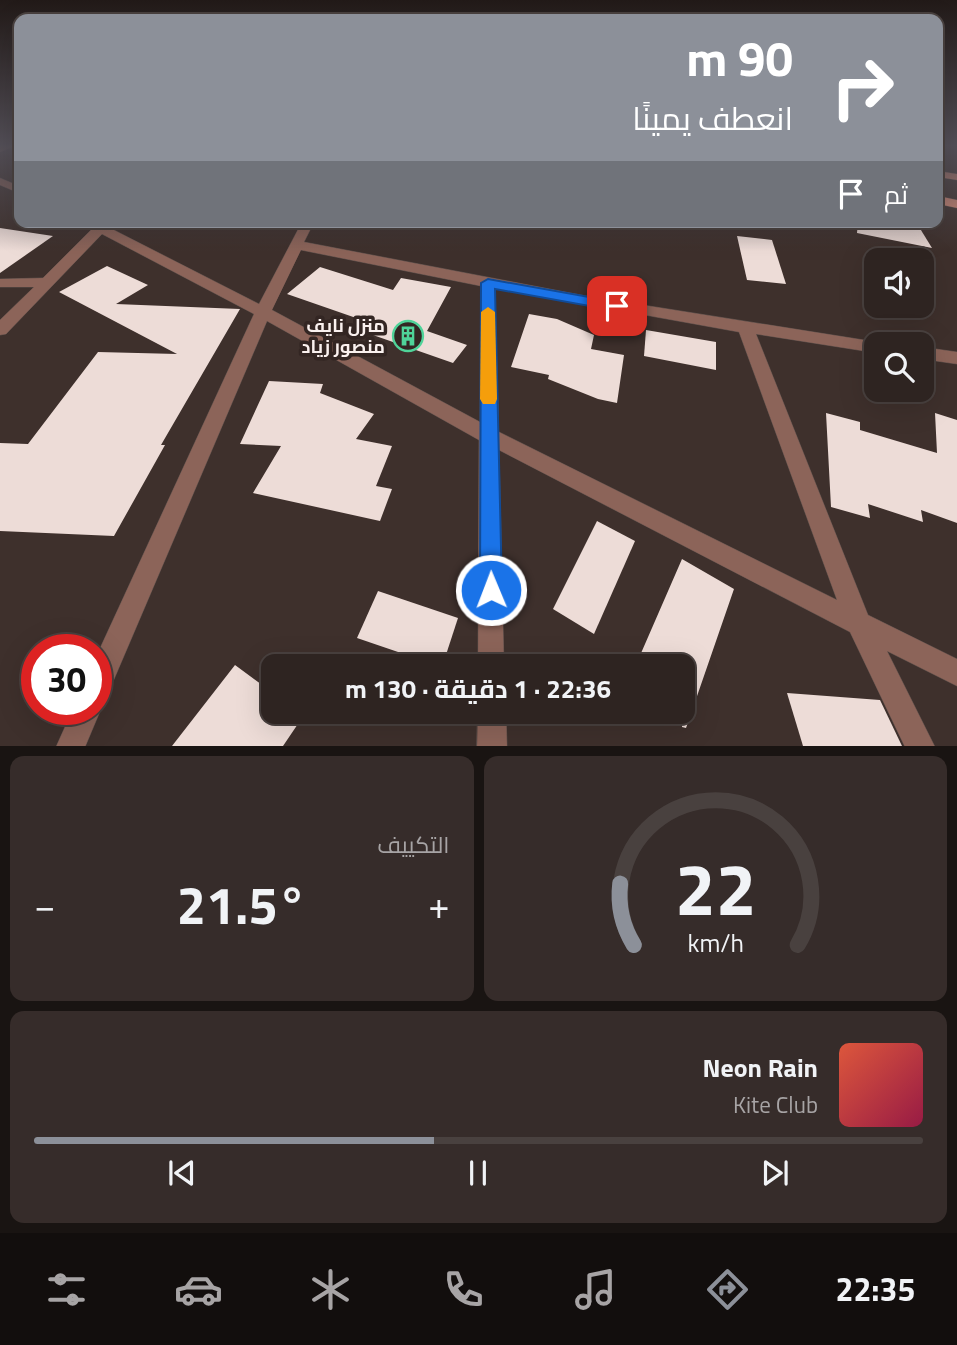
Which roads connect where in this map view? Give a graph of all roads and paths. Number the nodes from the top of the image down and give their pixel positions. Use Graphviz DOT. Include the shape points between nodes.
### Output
graph roads {
  1 [pos="94,228"];
  2 [pos="106,228"];
  3 [pos="305,228"];
  4 [pos="297,245"];
  5 [pos="45,282"];
  6 [pos="0,283"];
  7 [pos="488,283"];
  8 [pos="263,312"];
  9 [pos="746,329"];
  10 [pos="0,330"];
  11 [pos="864,345"];
  12 [pos="934,355"];
  13 [pos="957,358"];
  14 [pos="489,436"];
  15 [pos="858,621"];
  16 [pos="112,652"];
  17 [pos="491,654"];
  18 [pos="957,673"];
  19 [pos="492,724"];
  20 [pos="80,725"];
  21 [pos="71,746"];
  22 [pos="492,746"];
  23 [pos="920,746"];
  1 -- 5 [label="street"];
  2 -- 8 [label="street"];
  3 -- 4 [label="street"];
  4 -- 7 [label="street"];
  4 -- 8 [label="street"];
  5 -- 6 [label="street"];
  5 -- 10 [label="street"];
  7 -- 9 [label="street"];
  7 -- 14 [label="street"];
  8 -- 14 [label="street"];
  8 -- 16 [label="street"];
  9 -- 11 [label="street"];
  9 -- 15 [label="street"];
  12 -- 13 [label="street"];
  14 -- 15 [label="street"];
  14 -- 17 [label="street"];
  15 -- 18 [label="street"];
  15 -- 23 [label="street"];
  19 -- 22 [label="street"];
  20 -- 21 [label="street"];
}
